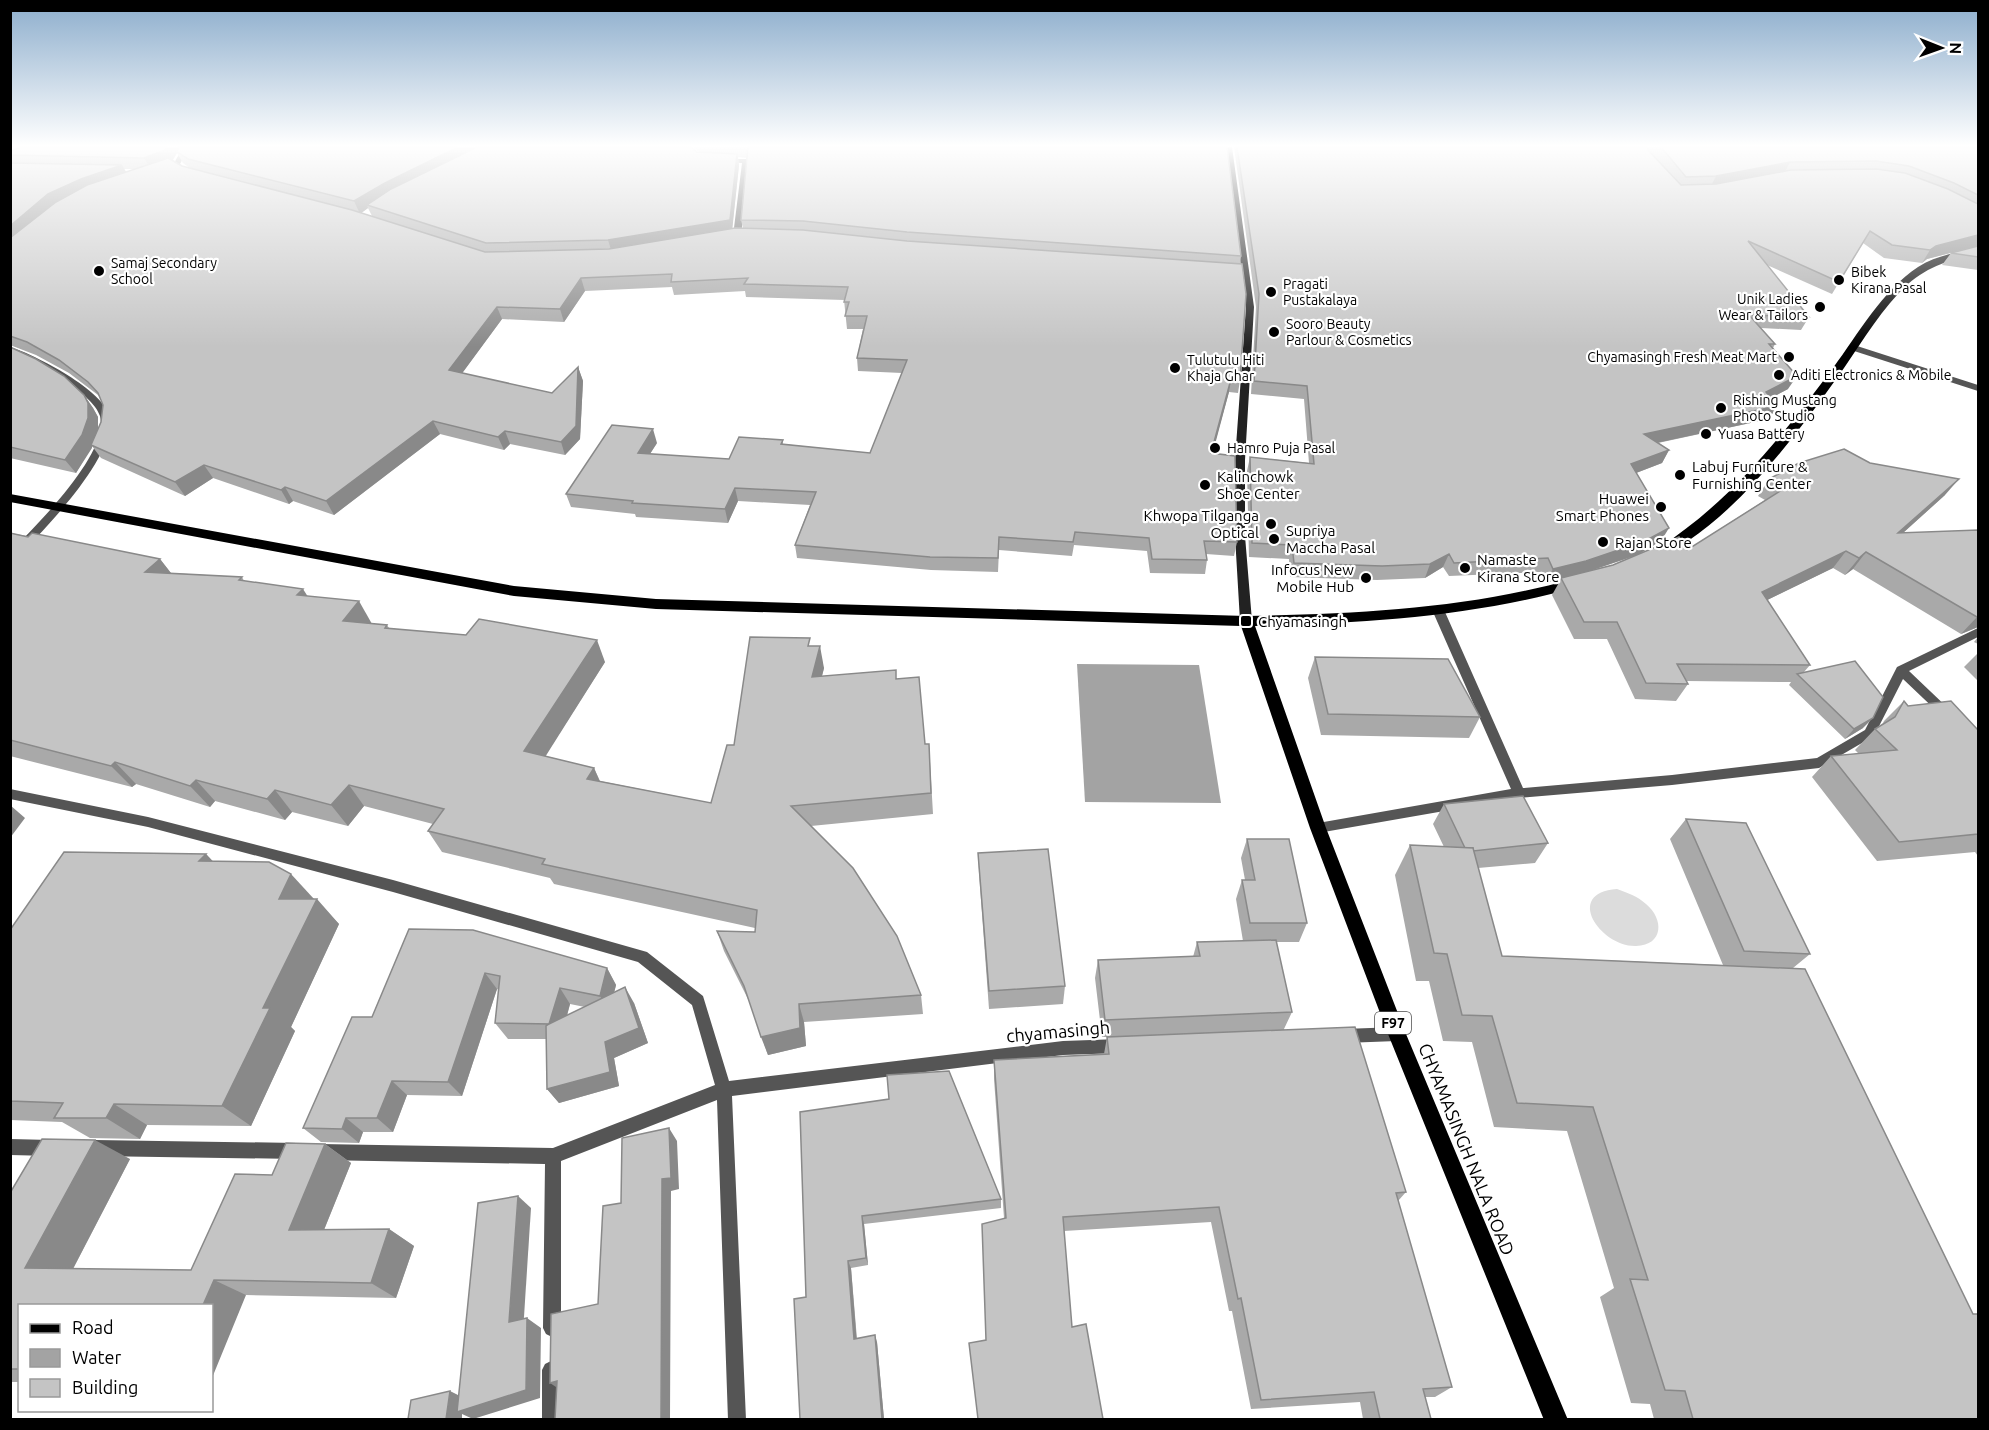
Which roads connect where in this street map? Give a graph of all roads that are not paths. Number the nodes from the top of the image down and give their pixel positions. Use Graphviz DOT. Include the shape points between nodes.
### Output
graph roads {
  1 [pos="740,214"];
  2 [pos="1238,214"];
  3 [pos="737,236"];
  4 [pos="749,236"];
  5 [pos="727,238"];
  6 [pos="1978,251"];
  7 [pos="1235,272"];
  8 [pos="1247,273"];
  9 [pos="1854,348"];
  10 [pos="10,349"];
  11 [pos="1978,388"];
  12 [pos="10,498"];
  13 [pos="58,506"];
  14 [pos="1653,555"];
  15 [pos="10,559"];
  16 [pos="1590,579"];
  17 [pos="1439,612"];
  18 [pos="1246,621"];
  19 [pos="1978,632"];
  20 [pos="1901,670"];
  21 [pos="1953,719"];
  22 [pos="1519,793"];
  23 [pos="10,794"];
  24 [pos="1318,828"];
  25 [pos="1397,1034"];
  26 [pos="1325,1037"];
  27 [pos="1135,1045"];
  28 [pos="724,1089"];
  29 [pos="10,1147"];
  30 [pos="553,1156"];
  31 [pos="551,1419"];
  32 [pos="737,1419"];
  33 [pos="1556,1419"];
  1 -- 3 [label="street"];
  2 -- 8 [label="main road"];
  3 -- 4 [label="street"];
  3 -- 5 [label="street"];
  6 -- 9 [label="main road" via="1928,264 1913,275"];
  7 -- 8 [label="street"];
  8 -- 18 [label="main road" via="1249,342 1240,460"];
  9 -- 11 [label="street"];
  9 -- 14 [label="main road" via="1791,428 1726,501 1699,527"];
  10 -- 13 [label="street" via="63,375 98,402 105,416 97,452"];
  12 -- 13 [label="main road"];
  13 -- 15 [label="street"];
  13 -- 18 [label="main road" via="525,592 656,604"];
  16 -- 17 [label="main road" via="1537,596"];
  17 -- 18 [label="main road"];
  17 -- 22 [label="street"];
  18 -- 24 [label="main road, CHYAMASINGH NALA ROAD / F97"];
  19 -- 20 [label="street"];
  20 -- 21 [label="street"];
  20 -- 22 [label="street" via="1870,733 1819,763"];
  22 -- 24 [label="street"];
  23 -- 28 [label="street" via="159,824 642,957 698,1001"];
  24 -- 25 [label="main road, CHYAMASINGH NALA ROAD / F97"];
  25 -- 26 [label="street"];
  25 -- 33 [label="main road, CHYAMASINGH NALA ROAD / F97"];
  27 -- 28 [label="street, chyamasingh" via="1063,1048"];
  28 -- 30 [label="street, chyamasingh"];
  28 -- 32 [label="street"];
  29 -- 30 [label="street"];
  30 -- 31 [label="street"];
}
